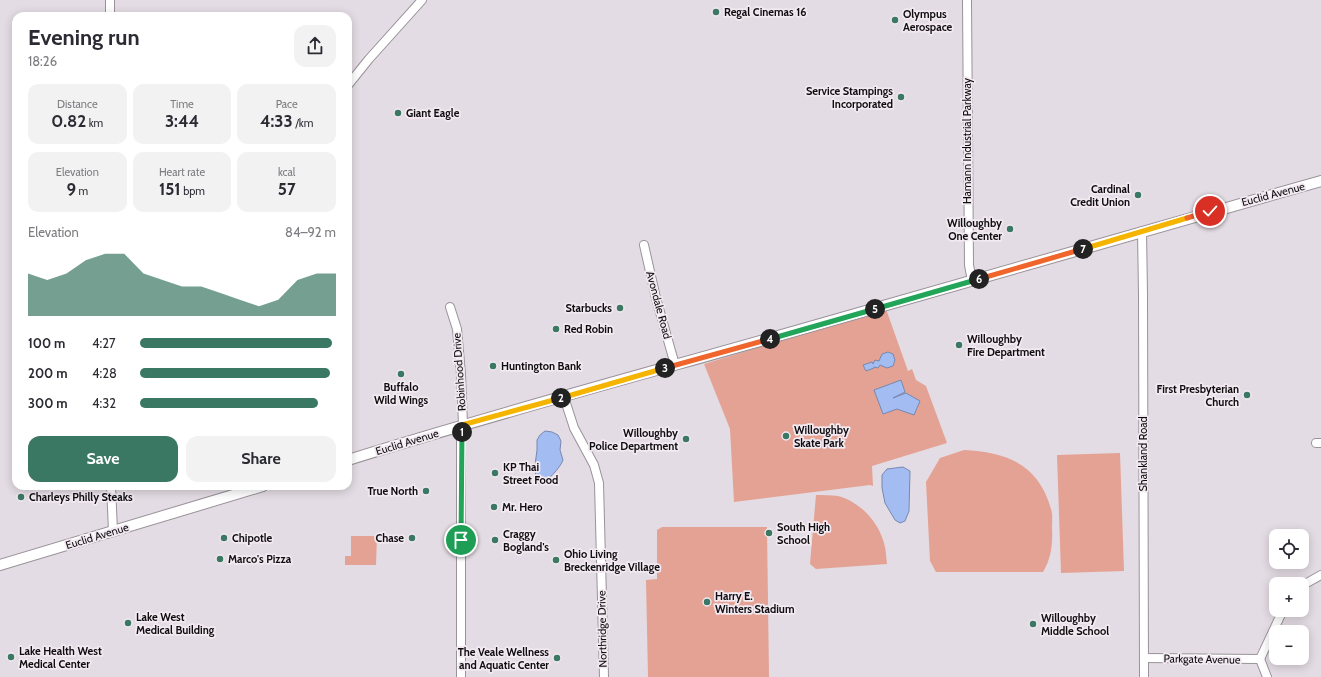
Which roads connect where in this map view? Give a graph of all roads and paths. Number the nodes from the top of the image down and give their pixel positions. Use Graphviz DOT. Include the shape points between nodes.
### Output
graph roads {
  1 [pos="110,0"];
  2 [pos="422,0"];
  3 [pos="967,0"];
  4 [pos="110,12"];
  5 [pos="352,80"];
  6 [pos="1321,181"];
  7 [pos="1142,231"];
  8 [pos="644,245"];
  9 [pos="972,281"];
  10 [pos="450,307"];
  11 [pos="675,365"];
  12 [pos="564,397"];
  13 [pos="462,425"];
  14 [pos="352,459"];
  15 [pos="112,490"];
  16 [pos="250,490"];
  17 [pos="113,531"];
  18 [pos="0,565"];
  19 [pos="1321,575"];
  20 [pos="1309,582"];
  21 [pos="1280,617"];
  22 [pos="1144,658"];
  23 [pos="1260,659"];
  24 [pos="462,677"];
  25 [pos="604,677"];
  26 [pos="1144,677"];
  27 [pos="1267,677"];
  1 -- 4 [label="street"];
  2 -- 5 [label="street"];
  3 -- 9 [label="street, Hamann Industrial Parkway" via="968,250"];
  6 -- 7 [label="main road, Euclid Avenue"];
  7 -- 9 [label="main road, Euclid Avenue"];
  7 -- 22 [label="street, Shankland Road"];
  8 -- 11 [label="street, Avondale Road"];
  9 -- 11 [label="main road, Euclid Avenue"];
  10 -- 13 [label="street, Robinhood Drive" via="459,339"];
  11 -- 12 [label="main road, Euclid Avenue"];
  12 -- 13 [label="main road, Euclid Avenue"];
  12 -- 25 [label="street, Northridge Drive" via="574,428 594,465 599,483"];
  13 -- 14 [label="main road, Euclid Avenue"];
  13 -- 24 [label="street, Robinhood Drive"];
  15 -- 17 [label="street"];
  16 -- 17 [label="main road, Euclid Avenue"];
  17 -- 18 [label="main road, Euclid Avenue"];
  19 -- 20 [label="street"];
  21 -- 23 [label="street"];
  22 -- 23 [label="street, Parkgate Avenue"];
  22 -- 26 [label="street, Shankland Road"];
  23 -- 27 [label="street"];
}
